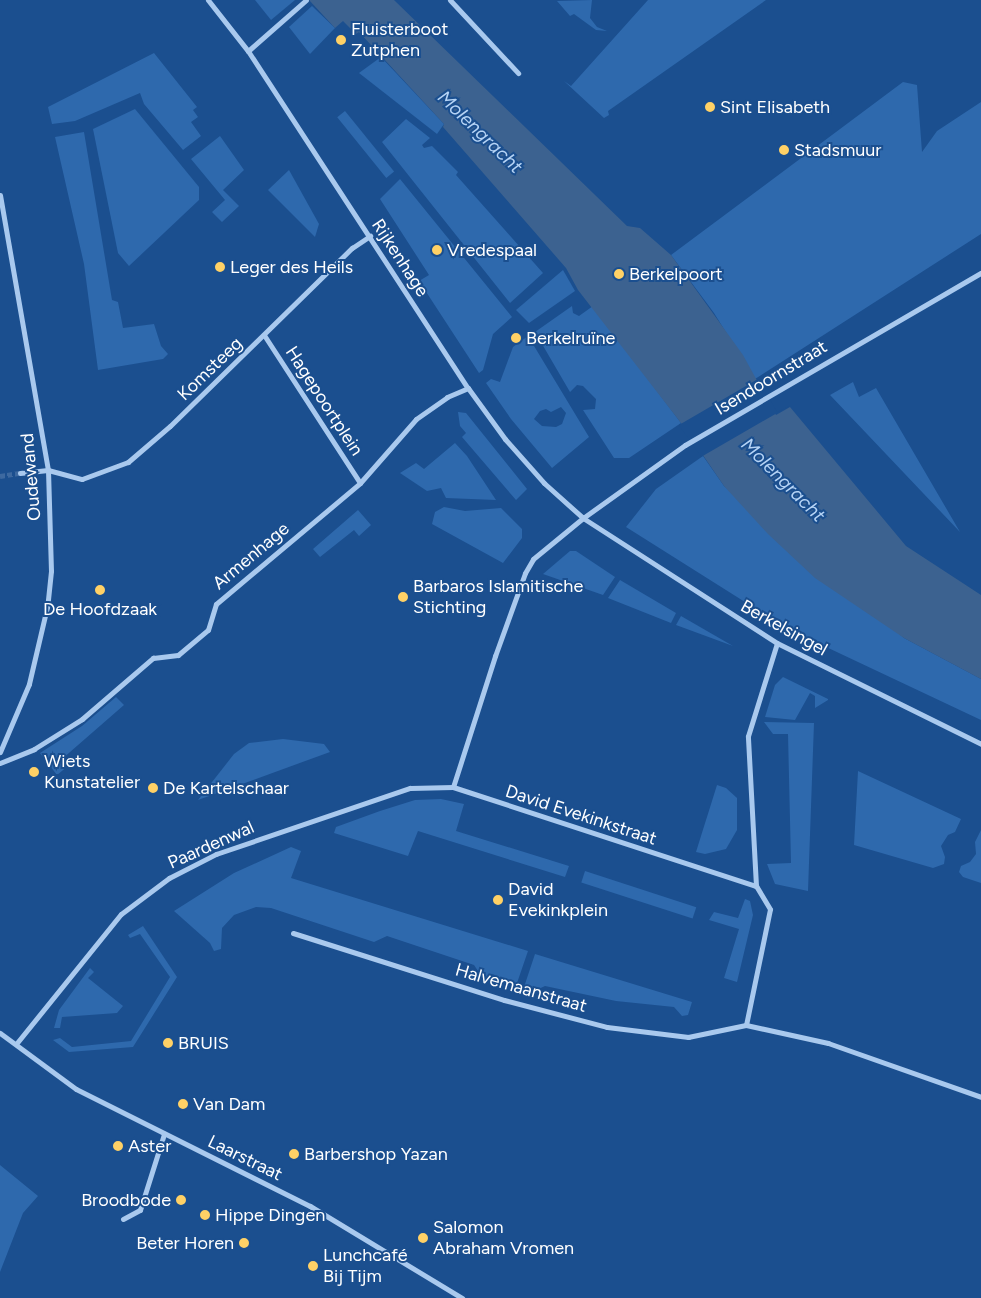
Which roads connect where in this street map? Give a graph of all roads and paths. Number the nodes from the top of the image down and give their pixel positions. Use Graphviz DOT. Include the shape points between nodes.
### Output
graph roads {
  1 [pos="208,0"];
  2 [pos="450,0"];
  3 [pos="305,1"];
  4 [pos="248,51"];
  5 [pos="518,73"];
  6 [pos="0,195"];
  7 [pos="370,236"];
  8 [pos="981,273"];
  9 [pos="264,335"];
  10 [pos="468,388"];
  11 [pos="48,470"];
  12 [pos="20,473"];
  13 [pos="360,483"];
  14 [pos="583,518"];
  15 [pos="777,643"];
  16 [pos="981,744"];
  17 [pos="0,752"];
  18 [pos="0,763"];
  19 [pos="453,787"];
  20 [pos="756,886"];
  21 [pos="293,933"];
  22 [pos="746,1024"];
  23 [pos="0,1033"];
  24 [pos="16,1044"];
  25 [pos="981,1097"];
  26 [pos="164,1134"];
  27 [pos="123,1219"];
  28 [pos="462,1298"];
  1 -- 4 [label="street, Rijkenhage"];
  2 -- 5 [label="street"];
  3 -- 4 [label="street"];
  4 -- 7 [label="street, Rijkenhage"];
  6 -- 11 [label="street, Oudewand"];
  7 -- 9 [label="street, Komsteeg" via="352,248"];
  7 -- 10 [label="street, Rijkenhage"];
  8 -- 14 [label="street, Isendoornstraat" via="685,445"];
  9 -- 11 [label="street, Komsteeg" via="128,462 82,479"];
  9 -- 13 [label="street, Hagepoortplein"];
  10 -- 13 [label="street, Armenhage" via="448,397 416,419"];
  10 -- 14 [label="street, Rijkenhage" via="525,464"];
  11 -- 12 [label="street"];
  11 -- 17 [label="street, Oudewand" via="51,571 47,607 29,684"];
  13 -- 18 [label="street, Armenhage" via="216,604 208,630 178,655 153,658 82,719 34,749"];
  14 -- 15 [label="street, Berkelsingel"];
  14 -- 19 [label="street" via="533,559 525,573"];
  15 -- 16 [label="street, Berkelsingel"];
  15 -- 20 [label="street" via="748,736"];
  19 -- 20 [label="street, David Evekinkstraat"];
  19 -- 24 [label="street, Paardenwal" via="410,788 216,854 169,878 122,914"];
  20 -- 22 [label="street" via="770,909"];
  21 -- 22 [label="street, Halvemaanstraat" via="504,1000 607,1027 688,1036"];
  22 -- 25 [label="street, Halvemaanstraat" via="828,1043"];
  23 -- 24 [label="street, Laarstraat"];
  24 -- 26 [label="street, Laarstraat" via="76,1089"];
  26 -- 27 [label="street" via="140,1210"];
  26 -- 28 [label="street, Laarstraat" via="310,1206"];
}
